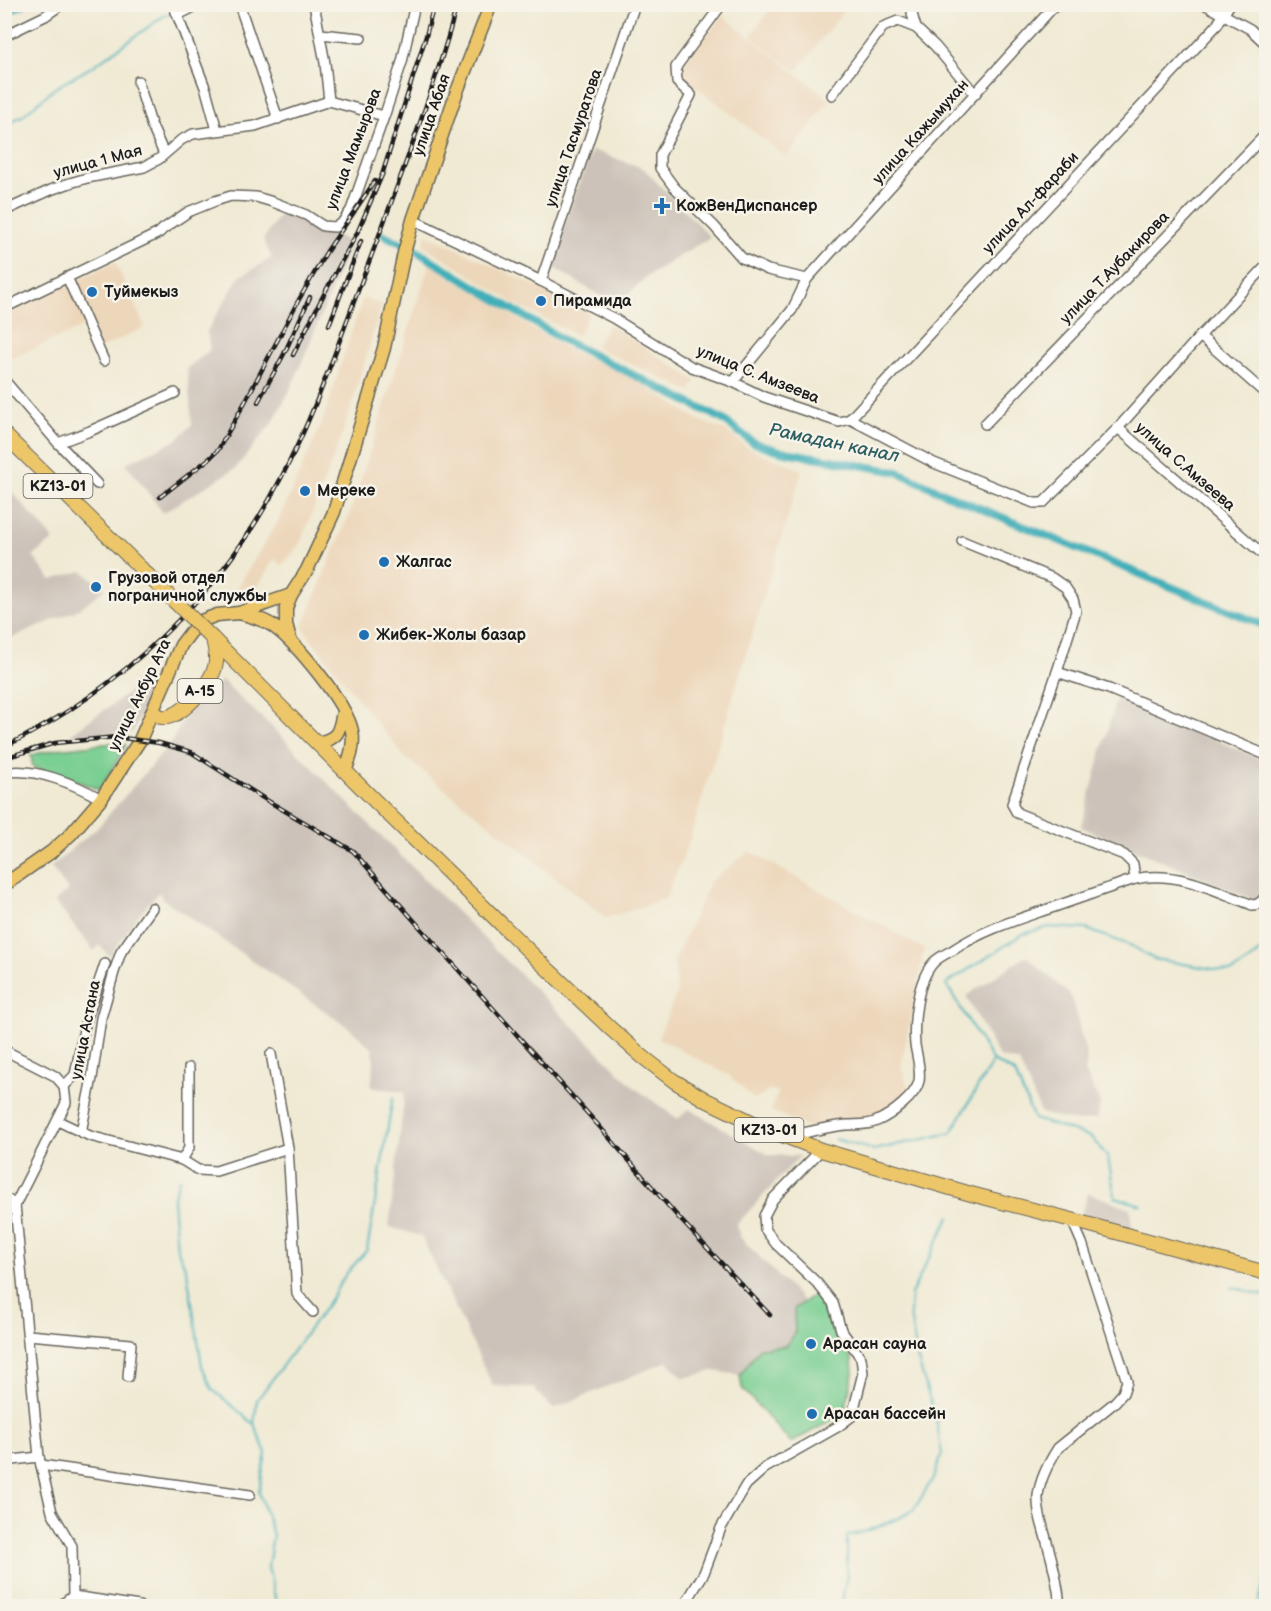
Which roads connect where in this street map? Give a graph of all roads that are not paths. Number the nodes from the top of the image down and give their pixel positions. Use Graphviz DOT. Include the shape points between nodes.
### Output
graph roads {
  1 [pos="62,4"];
  2 [pos="173,4"];
  3 [pos="200,4"];
  4 [pos="239,4"];
  5 [pos="314,4"];
  6 [pos="415,4"];
  7 [pos="491,4"];
  8 [pos="635,4"];
  9 [pos="722,4"];
  10 [pos="914,4"];
  11 [pos="1204,4"];
  12 [pos="1230,4"];
  13 [pos="1051,7"];
  14 [pos="178,15"];
  15 [pos="1224,15"];
  16 [pos="916,28"];
  17 [pos="320,34"];
  18 [pos="4,36"];
  19 [pos="361,38"];
  20 [pos="1266,44"];
  21 [pos="138,81"];
  22 [pos="975,94"];
  23 [pos="832,95"];
  24 [pos="328,101"];
  25 [pos="384,116"];
  26 [pos="278,119"];
  27 [pos="217,130"];
  28 [pos="1266,134"];
  29 [pos="164,154"];
  30 [pos="4,211"];
  31 [pos="413,220"];
  32 [pos="1266,266"];
  33 [pos="67,277"];
  34 [pos="807,279"];
  35 [pos="541,281"];
  36 [pos="4,308"];
  37 [pos="1200,336"];
  38 [pos="104,361"];
  39 [pos="4,381"];
  40 [pos="733,382"];
  41 [pos="175,393"];
  42 [pos="1266,394"];
  43 [pos="850,419"];
  44 [pos="985,423"];
  45 [pos="1118,428"];
  46 [pos="4,434"];
  47 [pos="58,443"];
  48 [pos="97,484"];
  49 [pos="1034,503"];
  50 [pos="962,542"];
  51 [pos="1266,557"];
  52 [pos="291,595"];
  53 [pos="239,613"];
  54 [pos="213,638"];
  55 [pos="290,639"];
  56 [pos="1057,672"];
  57 [pos="153,712"];
  58 [pos="343,712"];
  59 [pos="318,743"];
  60 [pos="1266,754"];
  61 [pos="345,771"];
  62 [pos="4,773"];
  63 [pos="101,800"];
  64 [pos="1135,879"];
  65 [pos="4,885"];
  66 [pos="1266,893"];
  67 [pos="152,908"];
  68 [pos="105,964"];
  69 [pos="4,1050"];
  70 [pos="271,1054"];
  71 [pos="189,1068"];
  72 [pos="64,1086"];
  73 [pos="58,1121"];
  74 [pos="81,1132"];
  75 [pos="788,1137"];
  76 [pos="288,1148"];
  77 [pos="821,1150"];
  78 [pos="182,1160"];
  79 [pos="4,1197"];
  80 [pos="15,1205"];
  81 [pos="4,1214"];
  82 [pos="1072,1220"];
  83 [pos="1266,1273"];
  84 [pos="313,1312"];
  85 [pos="28,1335"];
  86 [pos="128,1377"];
  87 [pos="4,1461"];
  88 [pos="40,1461"];
  89 [pos="250,1495"];
  90 [pos="73,1596"];
  91 [pos="60,1606"];
  92 [pos="139,1606"];
  93 [pos="684,1606"];
  94 [pos="1060,1606"];
  1 -- 18 [label="street"];
  2 -- 14 [label="street"];
  3 -- 14 [label="street"];
  4 -- 26 [label="street"];
  5 -- 17 [label="street"];
  6 -- 25 [label="street, улица Мамырова"];
  7 -- 31 [label="main road, улица Абая"];
  8 -- 35 [label="street, улица Тасмуратова"];
  9 -- 34 [label="street" via="676,67 677,82 691,95 660,155 660,168 742,258 768,270"];
  10 -- 16 [label="street"];
  11 -- 15 [label="street"];
  12 -- 15 [label="street, улица Ал-фараби"];
  13 -- 22 [label="street, улица Кажымухан"];
  14 -- 27 [label="street"];
  15 -- 20 [label="street" via="1250,29"];
  15 -- 43 [label="street, улица Ал-фараби"];
  16 -- 22 [label="street"];
  16 -- 23 [label="street" via="898,21 883,27"];
  17 -- 19 [label="street"];
  17 -- 24 [label="street"];
  21 -- 29 [label="street, улица 1 Мая"];
  22 -- 34 [label="street, улица Кажымухан"];
  24 -- 25 [label="street"];
  24 -- 26 [label="street, улица 1 Мая"];
  25 -- 33 [label="street, улица Мамырова" via="351,210 339,225 323,226 289,208 256,197 231,196 188,212 159,233"];
  26 -- 27 [label="street, улица 1 Мая" via="245,128"];
  27 -- 29 [label="street, улица 1 Мая" via="187,136"];
  28 -- 44 [label="street, улица Т.Аубакирова"];
  29 -- 30 [label="street, улица 1 Мая" via="144,167 87,178"];
  31 -- 35 [label="street, улица С. Амзеева"];
  31 -- 52 [label="main road, улица Абая" via="384,348 334,512"];
  32 -- 37 [label="street"];
  33 -- 36 [label="street, улица Мамырова"];
  33 -- 38 [label="street"];
  34 -- 40 [label="street, улица Кажымухан" via="792,310"];
  35 -- 40 [label="street, улица С. Амзеева" via="613,318 692,367"];
  37 -- 42 [label="street"];
  37 -- 45 [label="street"];
  39 -- 47 [label="street"];
  40 -- 43 [label="street, улица С. Амзеева" via="764,397 839,422"];
  41 -- 47 [label="street"];
  43 -- 49 [label="street, улица С. Амзеева" via="934,463"];
  45 -- 49 [label="street, улица С.Амзеева" via="1043,503"];
  45 -- 51 [label="street, улица С.Амзеева"];
  46 -- 54 [label="highway, KZ13-01, bridge"];
  47 -- 48 [label="street"];
  50 -- 56 [label="street" via="1052,578 1065,587 1076,611"];
  52 -- 53 [label="main road, улица Акбур Ата"];
  52 -- 55 [label="main road" via="286,608"];
  53 -- 55 [label="main road" via="271,625"];
  53 -- 57 [label="main road, улица Акбур Ата" via="201,621 190,633 181,645"];
  54 -- 57 [label="highway, A-15" via="216,659 208,682 183,709 168,717"];
  54 -- 59 [label="highway, KZ13-01"];
  55 -- 58 [label="main road" via="318,672"];
  56 -- 60 [label="street" via="1109,689"];
  56 -- 64 [label="street" via="1012,804 1017,813 1124,855 1133,864"];
  57 -- 63 [label="main road, улица Акбур Ата" via="140,740"];
  58 -- 59 [label="main road" via="338,734"];
  58 -- 61 [label="main road" via="353,737"];
  59 -- 61 [label="highway, KZ13-01"];
  61 -- 75 [label="highway, KZ13-01" via="642,1057 706,1100"];
  62 -- 63 [label="street" via="39,774 84,789"];
  63 -- 65 [label="main road, улица Акбур Ата" via="51,852"];
  64 -- 66 [label="street" via="1150,875 1187,881 1252,905 1262,902"];
  64 -- 75 [label="street" via="997,927 934,962 922,983 915,1021 919,1083 915,1091 879,1120 866,1125 830,1127"];
  67 -- 74 [label="street, улица Астана" via="121,952 114,972 101,1018"];
  68 -- 72 [label="street, улица Астана" via="85,1024 75,1075"];
  69 -- 72 [label="street, улица Астана" via="55,1076"];
  70 -- 76 [label="street"];
  71 -- 78 [label="street" via="189,1148"];
  72 -- 73 [label="street, улица Астана" via="66,1104"];
  73 -- 74 [label="street"];
  73 -- 80 [label="street, улица Астана"];
  74 -- 78 [label="street"];
  75 -- 77 [label="highway, KZ13-01"];
  76 -- 78 [label="street" via="216,1171 198,1170"];
  76 -- 84 [label="street" via="297,1294"];
  77 -- 82 [label="highway, KZ13-01"];
  77 -- 93 [label="street" via="773,1199 764,1222 776,1244 833,1303 841,1330 861,1358 863,1373 852,1416 765,1468 746,1485"];
  79 -- 80 [label="street"];
  80 -- 81 [label="street"];
  80 -- 85 [label="street"];
  82 -- 83 [label="highway, KZ13-01"];
  82 -- 94 [label="street" via="1126,1381 1120,1397 1058,1448 1040,1488 1038,1502"];
  85 -- 86 [label="street" via="131,1344"];
  85 -- 88 [label="street"];
  87 -- 88 [label="street"];
  88 -- 89 [label="street"];
  88 -- 90 [label="street" via="52,1512 72,1546"];
  90 -- 91 [label="street"];
  90 -- 92 [label="street"];
}
